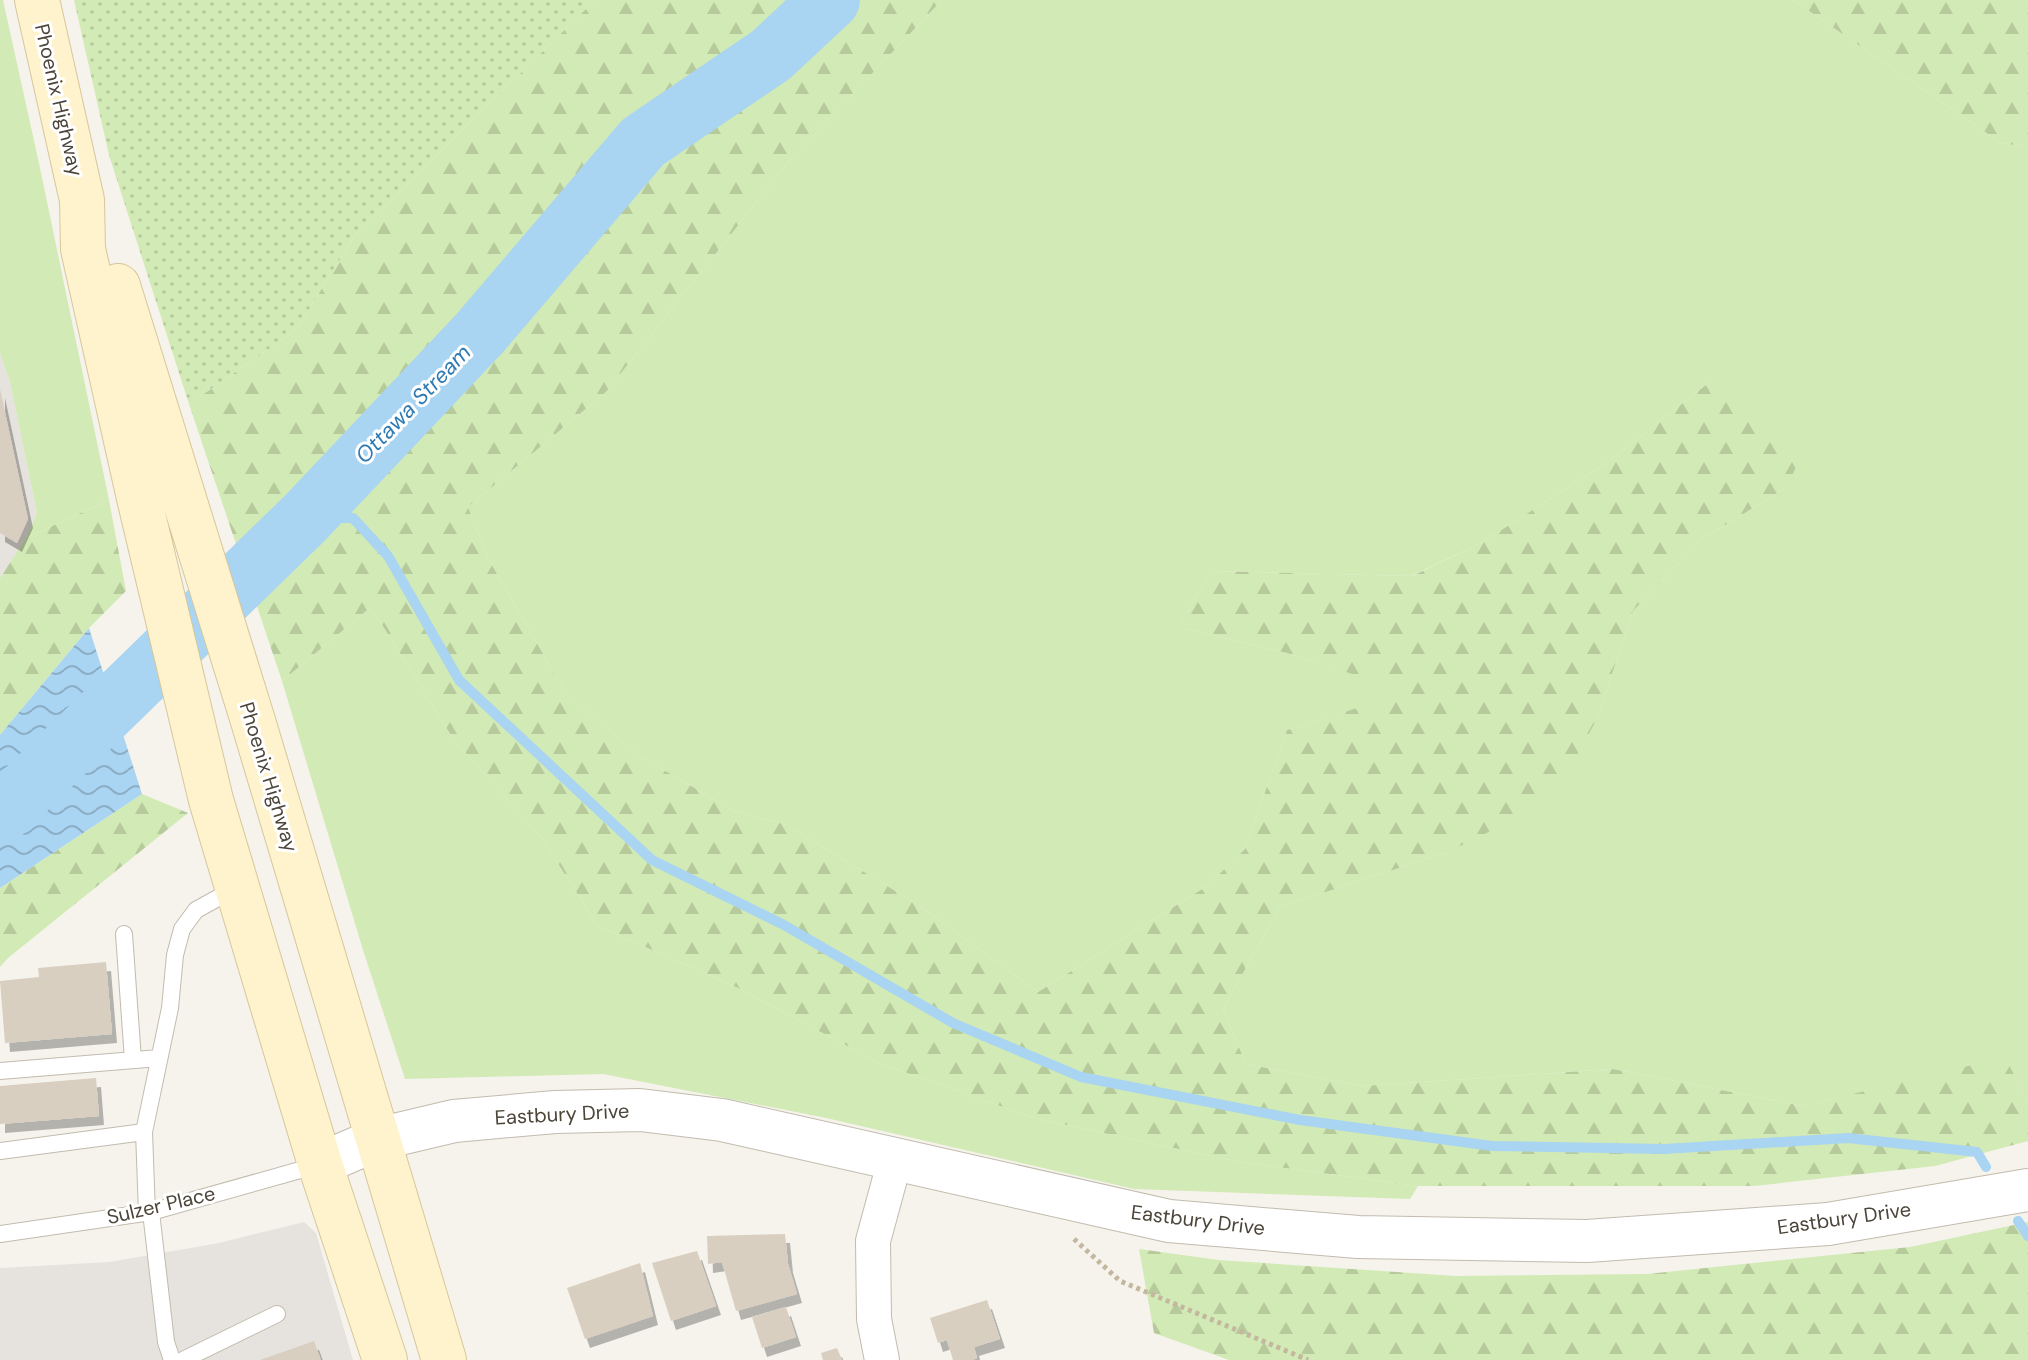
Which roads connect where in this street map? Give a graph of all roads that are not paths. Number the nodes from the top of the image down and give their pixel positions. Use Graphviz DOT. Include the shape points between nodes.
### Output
graph roads {
  1 [pos="37,0"];
  2 [pos="159,490"];
  3 [pos="237,887"];
  4 [pos="124,934"];
  5 [pos="159,1058"];
  6 [pos="133,1060"];
  7 [pos="0,1071"];
  8 [pos="144,1132"];
  9 [pos="378,1139"];
  10 [pos="0,1151"];
  11 [pos="895,1160"];
  12 [pos="320,1164"];
  13 [pos="2028,1190"];
  14 [pos="149,1212"];
  15 [pos="0,1234"];
  16 [pos="277,1314"];
  17 [pos="172,1360"];
  18 [pos="183,1360"];
  19 [pos="385,1360"];
  20 [pos="444,1360"];
  21 [pos="882,1360"];
  1 -- 2 [label="main road, Phoenix Highway" via="82,200 104,239"];
  2 -- 3 [label="main road, Phoenix Highway" via="211,800"];
  2 -- 9 [label="main road, Phoenix Highway" via="253,721"];
  3 -- 5 [label="lane" via="196,910 182,929"];
  3 -- 12 [label="main road, Phoenix Highway"];
  4 -- 6 [label="lane"];
  5 -- 6 [label="lane"];
  5 -- 8 [label="lane"];
  6 -- 7 [label="lane"];
  8 -- 10 [label="lane"];
  8 -- 14 [label="lane"];
  9 -- 11 [label="street, Eastbury Drive" via="454,1121 640,1110 722,1120"];
  9 -- 12 [label="street, Eastbury Drive"];
  9 -- 20 [label="main road, Phoenix Highway"];
  11 -- 13 [label="street, Eastbury Drive" via="1169,1221 1358,1237 1587,1241 1813,1225"];
  11 -- 21 [label="street" via="873,1241 874,1319"];
  12 -- 14 [label="lane, Sulzer Place"];
  12 -- 19 [label="main road, Phoenix Highway"];
  14 -- 15 [label="lane, Sulzer Place"];
  14 -- 17 [label="lane"];
  16 -- 18 [label="lane"];
}
